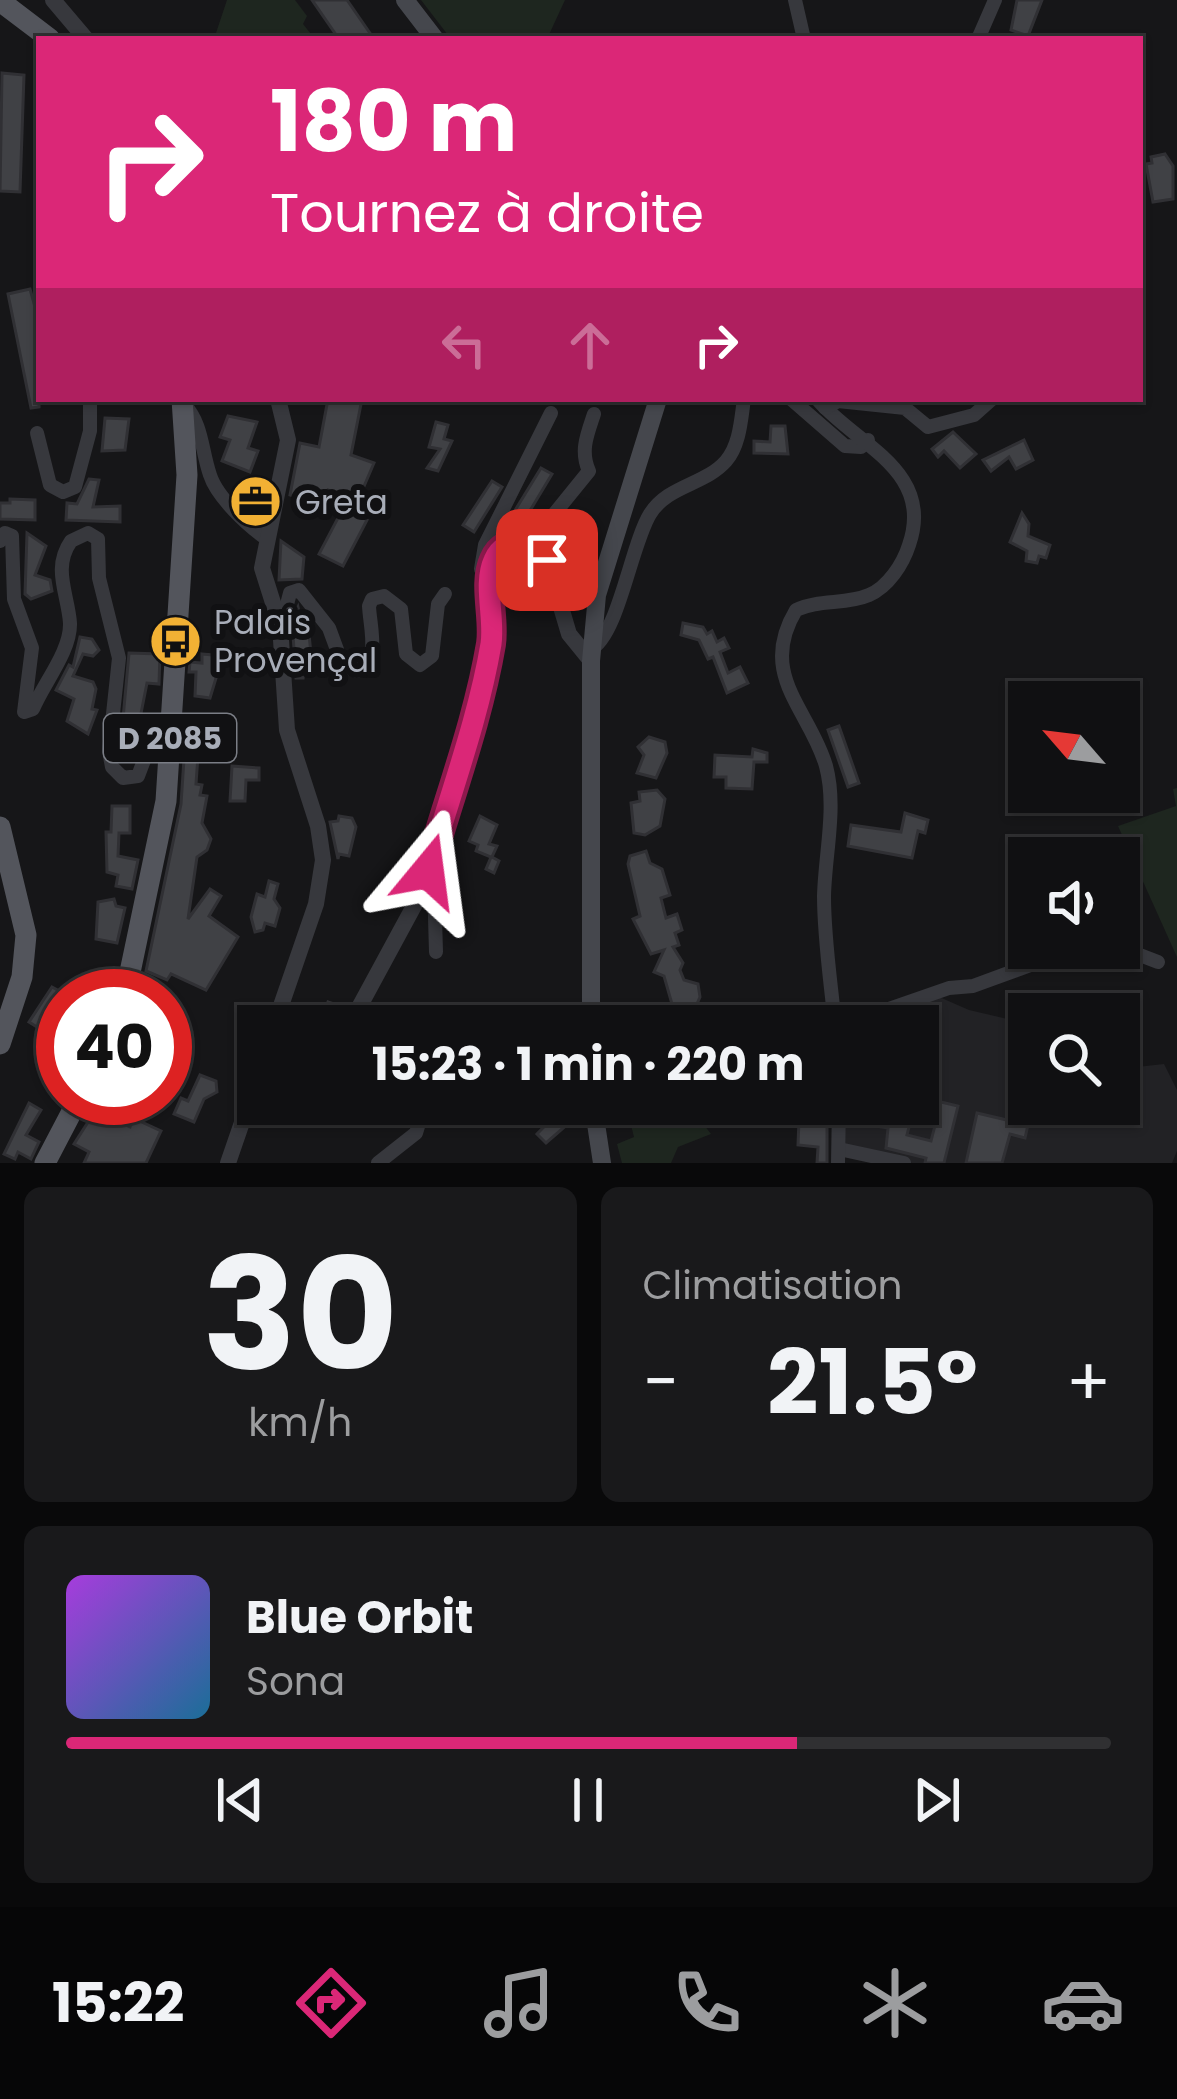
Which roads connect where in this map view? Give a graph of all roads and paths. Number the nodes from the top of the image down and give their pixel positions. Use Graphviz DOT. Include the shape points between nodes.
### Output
graph roads {
  1 [pos="18,0"];
  2 [pos="53,0"];
  3 [pos="393,0"];
  4 [pos="406,0"];
  5 [pos="794,0"];
  6 [pos="995,0"];
  7 [pos="0,1"];
  8 [pos="46,36"];
  9 [pos="60,36"];
  10 [pos="83,36"];
  11 [pos="419,36"];
  12 [pos="433,36"];
  13 [pos="803,36"];
  14 [pos="979,36"];
  15 [pos="90,402"];
  16 [pos="183,402"];
  17 [pos="184,402"];
  18 [pos="279,402"];
  19 [pos="657,402"];
  20 [pos="744,402"];
  21 [pos="794,402"];
  22 [pos="848,402"];
  23 [pos="989,402"];
  24 [pos="821,404"];
  25 [pos="551,413"];
  26 [pos="594,414"];
  27 [pos="37,433"];
  28 [pos="868,440"];
  29 [pos="267,539"];
  30 [pos="0,541"];
  31 [pos="529,545"];
  32 [pos="490,579"];
  33 [pos="445,594"];
  34 [pos="278,616"];
  35 [pos="591,655"];
  36 [pos="171,727"];
  37 [pos="0,827"];
  38 [pos="425,879"];
  39 [pos="436,952"];
  40 [pos="1140,955"];
  41 [pos="1158,962"];
  42 [pos="131,969"];
  43 [pos="1020,969"];
  44 [pos="281,1005"];
  45 [pos="361,1005"];
  46 [pos="591,1005"];
  47 [pos="835,1005"];
  48 [pos="899,1005"];
  49 [pos="0,1044"];
  50 [pos="65,1125"];
  51 [pos="243,1125"];
  52 [pos="418,1125"];
  53 [pos="596,1125"];
  54 [pos="839,1125"];
  55 [pos="838,1156"];
  56 [pos="45,1163"];
  57 [pos="228,1163"];
  58 [pos="378,1163"];
  59 [pos="602,1163"];
  60 [pos="904,1163"];
  1 -- 9 [label="main road"];
  2 -- 10 [label="street"];
  3 -- 11 [label="main road"];
  4 -- 12 [label="main road"];
  5 -- 13 [label="street"];
  6 -- 14 [label="street"];
  7 -- 8 [label="main road"];
  15 -- 27 [label="street" via="75,488 50,485"];
  16 -- 36 [label="main road, D 2085" via="188,447"];
  17 -- 29 [label="street" via="198,419 212,483 238,519"];
  18 -- 29 [label="street" via="288,440"];
  19 -- 35 [label="main road" via="602,576"];
  20 -- 35 [label="street" via="725,463 674,489 651,512 607,634"];
  21 -- 28 [label="street" via="845,446"];
  22 -- 23 [label="street" via="905,408 928,428 974,415"];
  24 -- 28 [label="street"];
  25 -- 32 [label="street" via="485,545 481,569"];
  26 -- 31 [label="street" via="585,441 589,472"];
  28 -- 47 [label="street" via="912,494 907,552 871,594 796,610 784,643 795,710 827,770 824,902"];
  29 -- 34 [label="street" via="262,568"];
  30 -- 36 [label="street" via="12,536 14,599 32,648 24,712 33,710 67,641 62,561 71,541 88,533 98,539 102,594 118,644 112,767 123,778 138,776 154,734"];
  31 -- 32 [label="street" via="500,550"];
  31 -- 35 [label="street" via="547,560 569,634"];
  32 -- 38 [label="street" via="489,651"];
  33 -- 34 [label="street" via="432,656 420,664 406,654 400,609 383,596 369,606 372,654 357,670 343,666 329,628 299,590"];
  34 -- 44 [label="street" via="287,730 323,860"];
  35 -- 46 [label="main road"];
  36 -- 42 [label="main road, D 2085" via="162,824"];
  37 -- 49 [label="main road" via="26,935"];
  38 -- 39 [label="street" via="434,883"];
  38 -- 45 [label="street"];
  40 -- 41 [label="street"];
  43 -- 48 [label="street"];
  50 -- 56 [label="main road"];
  51 -- 57 [label="street"];
  52 -- 58 [label="street"];
  53 -- 59 [label="main road"];
  54 -- 55 [label="street"];
  55 -- 60 [label="street"];
}
